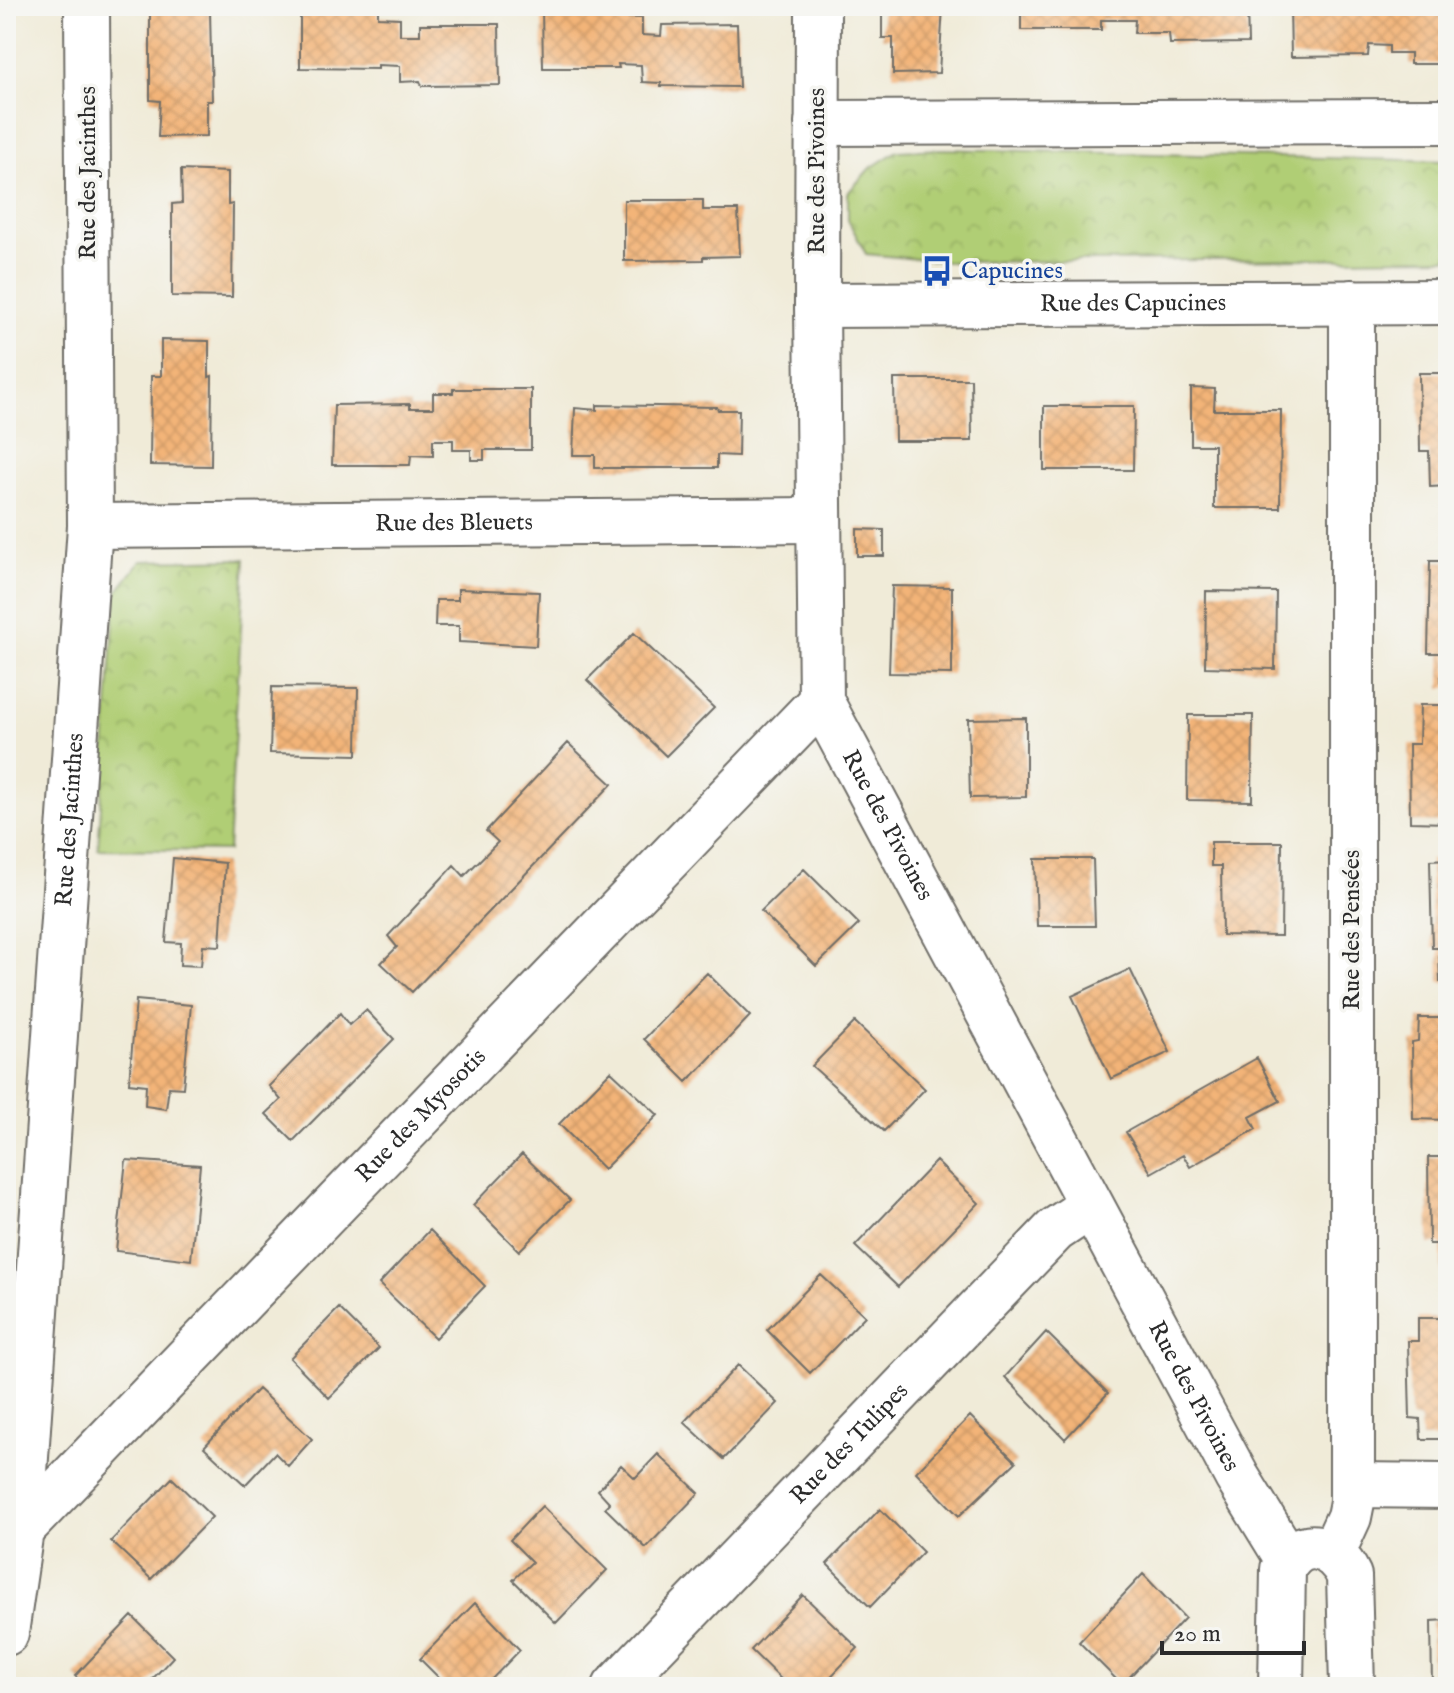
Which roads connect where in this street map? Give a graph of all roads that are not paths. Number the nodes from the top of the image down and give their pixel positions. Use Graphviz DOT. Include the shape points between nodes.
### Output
graph roads {
  1 [pos="87,6"];
  2 [pos="818,6"];
  3 [pos="1448,121"];
  4 [pos="817,123"];
  5 [pos="1352,302"];
  6 [pos="1448,302"];
  7 [pos="817,305"];
  8 [pos="819,520"];
  9 [pos="90,526"];
  10 [pos="821,701"];
  11 [pos="1091,1206"];
  12 [pos="1352,1485"];
  13 [pos="1448,1486"];
  14 [pos="21,1530"];
  15 [pos="1332,1554"];
  16 [pos="1288,1560"];
  17 [pos="6,1633"];
  18 [pos="615,1687"];
  19 [pos="1281,1687"];
  20 [pos="1352,1687"];
  1 -- 9 [label="street, Rue des Jacinthes"];
  2 -- 4 [label="street, Rue des Pivoines"];
  3 -- 4 [label="street"];
  4 -- 7 [label="street, Rue des Pivoines"];
  5 -- 6 [label="street, Rue des Capucines"];
  5 -- 7 [label="street, Rue des Capucines"];
  5 -- 12 [label="street, Rue des Pensées"];
  7 -- 8 [label="street, Rue des Pivoines"];
  8 -- 9 [label="street, Rue des Bleuets"];
  8 -- 10 [label="street, Rue des Pivoines"];
  9 -- 14 [label="street, Rue des Jacinthes"];
  10 -- 11 [label="street, Rue des Pivoines"];
  10 -- 14 [label="street, Rue des Myosotis"];
  11 -- 16 [label="street, Rue des Pivoines" via="1237,1477"];
  11 -- 18 [label="street, Rue des Tulipes" via="1055,1230"];
  12 -- 13 [label="street"];
  12 -- 15 [label="street, Rue des Pensées" via="1349,1517"];
  14 -- 17 [label="street, Rue des Jacinthes"];
  15 -- 16 [label="street" via="1304,1548"];
  15 -- 20 [label="street" via="1349,1576"];
  16 -- 19 [label="street" via="1282,1583"];
}
